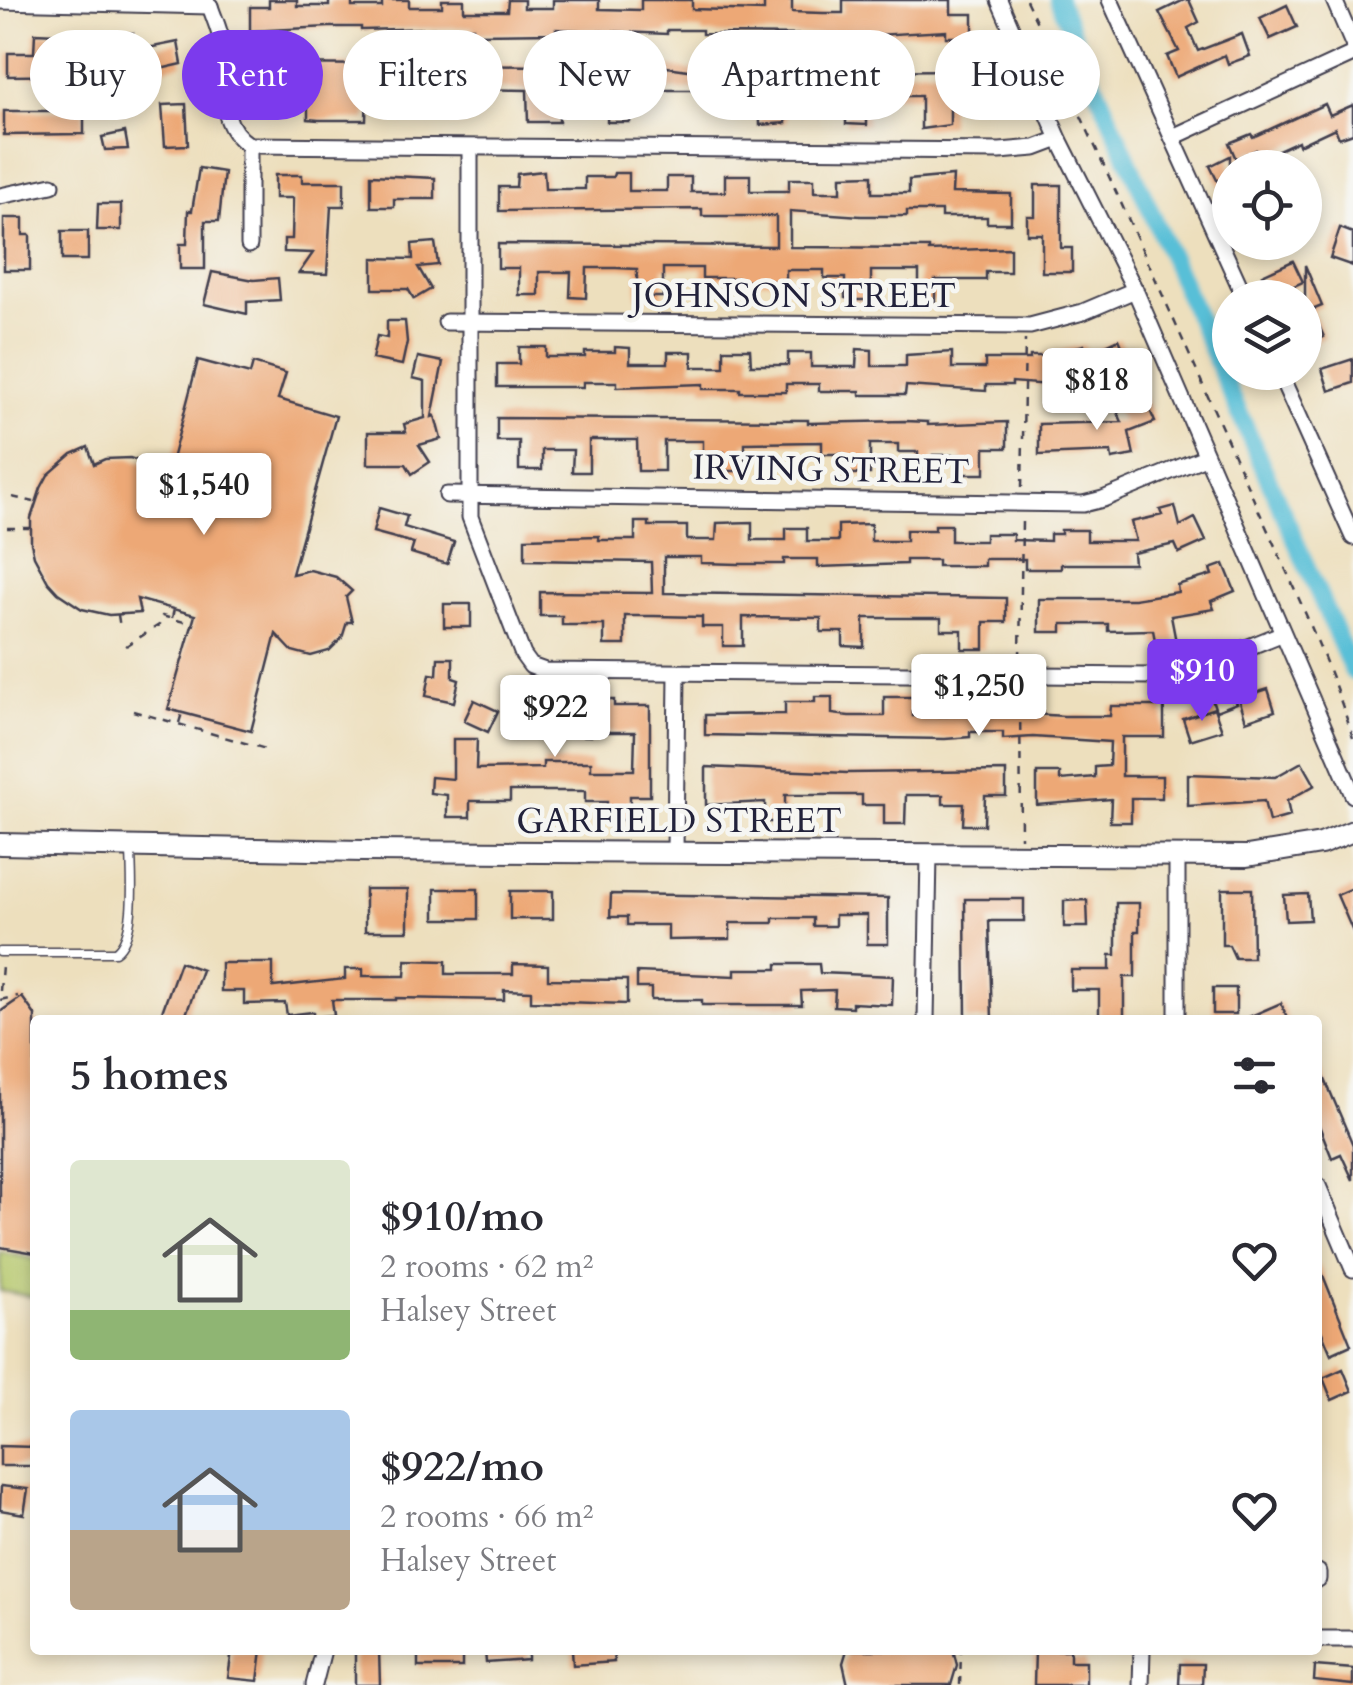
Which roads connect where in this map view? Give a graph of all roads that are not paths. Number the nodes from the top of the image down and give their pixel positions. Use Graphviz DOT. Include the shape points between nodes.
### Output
graph roads {
  1 [pos="998,0"];
  2 [pos="1110,0"];
  3 [pos="1334,0"];
  4 [pos="0,1"];
  5 [pos="211,3"];
  6 [pos="1353,44"];
  7 [pos="1353,54"];
  8 [pos="1173,137"];
  9 [pos="1059,139"];
  10 [pos="250,145"];
  11 [pos="470,148"];
  12 [pos="52,185"];
  13 [pos="0,196"];
  14 [pos="249,245"];
  15 [pos="1238,280"];
  16 [pos="1135,290"];
  17 [pos="446,322"];
  18 [pos="469,323"];
  19 [pos="1287,390"];
  20 [pos="1204,456"];
  21 [pos="447,495"];
  22 [pos="470,495"];
  23 [pos="1353,536"];
  24 [pos="1281,634"];
  25 [pos="677,673"];
  26 [pos="1353,795"];
  27 [pos="1353,830"];
  28 [pos="0,844"];
  29 [pos="131,846"];
  30 [pos="675,852"];
  31 [pos="930,854"];
  32 [pos="1177,856"];
  33 [pos="0,952"];
  34 [pos="926,1015"];
  35 [pos="1177,1015"];
  36 [pos="1322,1195"];
  37 [pos="1353,1269"];
  38 [pos="1322,1639"];
  39 [pos="1353,1640"];
  40 [pos="322,1655"];
  41 [pos="1142,1655"];
  42 [pos="314,1685"];
  43 [pos="1141,1685"];
  1 -- 9 [label="street"];
  2 -- 8 [label="street"];
  3 -- 6 [label="street"];
  4 -- 5 [label="street"];
  5 -- 10 [label="street" via="222,44 226,120"];
  7 -- 8 [label="street"];
  8 -- 15 [label="street"];
  9 -- 11 [label="street" via="1000,151"];
  9 -- 16 [label="street"];
  10 -- 11 [label="street"];
  10 -- 14 [label="street"];
  11 -- 18 [label="street"];
  12 -- 13 [label="street"];
  16 -- 18 [label="street, JOHNSON STREET" via="1030,326"];
  16 -- 20 [label="street"];
  17 -- 18 [label="street, JOHNSON STREET"];
  18 -- 22 [label="street"];
  19 -- 23 [label="street"];
  20 -- 22 [label="street, IRVING STREET" via="1083,504"];
  20 -- 24 [label="street"];
  21 -- 22 [label="street, IRVING STREET"];
  22 -- 25 [label="street" via="470,517 531,666"];
  24 -- 25 [label="street" via="1184,673 1153,676"];
  24 -- 26 [label="street"];
  25 -- 30 [label="street"];
  27 -- 32 [label="street, GARFIELD STREET" via="1278,853"];
  28 -- 29 [label="street, GARFIELD STREET"];
  29 -- 30 [label="street, GARFIELD STREET"];
  29 -- 33 [label="lane" via="131,908 122,947"];
  30 -- 31 [label="street, GARFIELD STREET"];
  31 -- 32 [label="street, GARFIELD STREET"];
  31 -- 34 [label="street"];
  32 -- 35 [label="street"];
  36 -- 37 [label="street"];
  38 -- 39 [label="street"];
  40 -- 42 [label="street"];
  41 -- 43 [label="street"];
}
